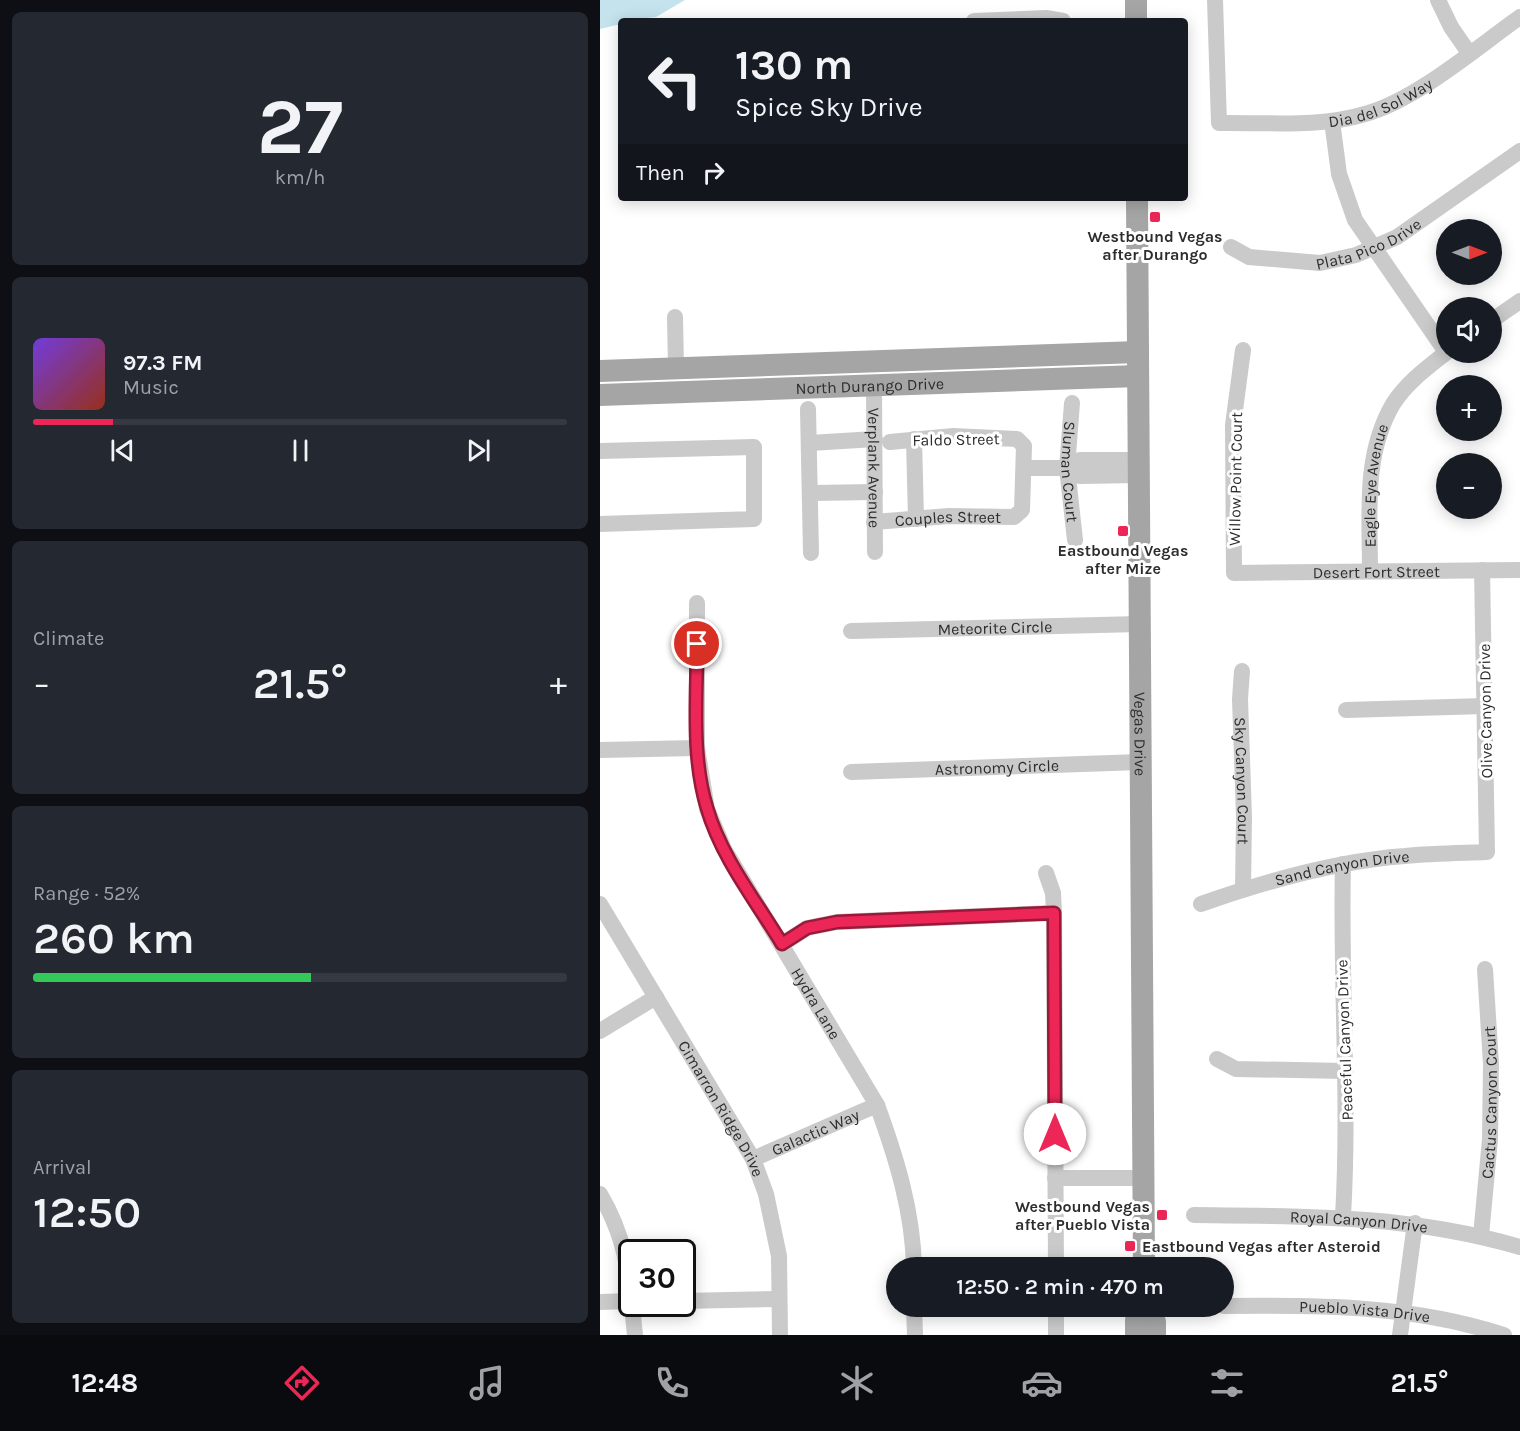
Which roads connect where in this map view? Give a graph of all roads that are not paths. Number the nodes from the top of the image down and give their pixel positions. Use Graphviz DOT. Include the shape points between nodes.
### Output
graph roads {
  1 [pos="1136,0"];
  2 [pos="1215,0"];
  3 [pos="1438,0"];
  4 [pos="1520,17"];
  5 [pos="1136,18"];
  6 [pos="1469,53"];
  7 [pos="1332,121"];
  8 [pos="1520,151"];
  9 [pos="1137,201"];
  10 [pos="1231,247"];
  11 [pos="1374,249"];
  12 [pos="1520,301"];
  13 [pos="1502,313"];
  14 [pos="675,317"];
  15 [pos="1436,338"];
  16 [pos="1243,350"];
  17 [pos="1138,352"];
  18 [pos="1436,360"];
  19 [pos="676,368"];
  20 [pos="600,371"];
  21 [pos="1138,376"];
  22 [pos="874,386"];
  23 [pos="676,393"];
  24 [pos="600,395"];
  25 [pos="1072,403"];
  26 [pos="808,409"];
  27 [pos="915,439"];
  28 [pos="882,440"];
  29 [pos="810,443"];
  30 [pos="600,451"];
  31 [pos="1139,467"];
  32 [pos="1024,468"];
  33 [pos="1067,468"];
  34 [pos="875,492"];
  35 [pos="811,493"];
  36 [pos="916,519"];
  37 [pos="874,522"];
  38 [pos="600,524"];
  39 [pos="1075,540"];
  40 [pos="875,552"];
  41 [pos="811,553"];
  42 [pos="1482,570"];
  43 [pos="1520,570"];
  44 [pos="1370,571"];
  45 [pos="1234,573"];
  46 [pos="697,603"];
  47 [pos="1140,624"];
  48 [pos="851,631"];
  49 [pos="1242,671"];
  50 [pos="1485,706"];
  51 [pos="1346,710"];
  52 [pos="697,748"];
  53 [pos="600,750"];
  54 [pos="1141,762"];
  55 [pos="851,772"];
  56 [pos="1487,852"];
  57 [pos="1343,864"];
  58 [pos="1046,873"];
  59 [pos="1243,889"];
  60 [pos="600,904"];
  61 [pos="1201,904"];
  62 [pos="1054,913"];
  63 [pos="782,944"];
  64 [pos="1485,969"];
  65 [pos="656,997"];
  66 [pos="600,1031"];
  67 [pos="1217,1059"];
  68 [pos="1346,1071"];
  69 [pos="877,1105"];
  70 [pos="753,1160"];
  71 [pos="1055,1178"];
  72 [pos="1144,1178"];
  73 [pos="600,1194"];
  74 [pos="1194,1215"];
  75 [pos="1343,1216"];
  76 [pos="1415,1223"];
  77 [pos="1481,1236"];
  78 [pos="621,1239"];
  79 [pos="1520,1247"];
  80 [pos="914,1257"];
  81 [pos="1056,1257"];
  82 [pos="1144,1257"];
  83 [pos="779,1299"];
  84 [pos="696,1300"];
  85 [pos="618,1301"];
  86 [pos="600,1302"];
  87 [pos="1234,1306"];
  88 [pos="1403,1311"];
  89 [pos="632,1317"];
  90 [pos="914,1317"];
  91 [pos="1056,1317"];
  92 [pos="1138,1317"];
  93 [pos="1151,1317"];
  94 [pos="634,1335"];
  95 [pos="780,1335"];
  96 [pos="915,1335"];
  97 [pos="1056,1335"];
  98 [pos="1136,1335"];
  99 [pos="1155,1335"];
  100 [pos="1400,1335"];
  101 [pos="1504,1335"];
  1 -- 5 [label="main road"];
  2 -- 7 [label="street, Dia del Sol Way" via="1219,123"];
  3 -- 6 [label="street"];
  4 -- 6 [label="street, Dia del Sol Way"];
  6 -- 7 [label="street, Dia del Sol Way" via="1409,95 1367,114"];
  7 -- 11 [label="street" via="1347,202"];
  8 -- 11 [label="street, Plata Pico Drive"];
  9 -- 17 [label="main road, Vegas Drive"];
  10 -- 11 [label="street, Plata Pico Drive" via="1249,257 1320,263"];
  11 -- 15 [label="street"];
  12 -- 13 [label="street"];
  14 -- 19 [label="street"];
  16 -- 45 [label="street, Willow Point Court" via="1233,425"];
  17 -- 19 [label="main road, North Durango Drive"];
  17 -- 21 [label="main road, Vegas Drive"];
  18 -- 44 [label="street, Eagle Eye Avenue" via="1394,403 1376,446 1371,474"];
  19 -- 20 [label="main road, North Durango Drive"];
  19 -- 23 [label="main road"];
  21 -- 22 [label="main road, North Durango Drive"];
  21 -- 31 [label="main road, Vegas Drive"];
  22 -- 23 [label="main road, North Durango Drive"];
  22 -- 28 [label="street, Verplank Avenue"];
  23 -- 24 [label="main road, North Durango Drive"];
  25 -- 33 [label="street, Sluman Court"];
  26 -- 29 [label="street"];
  27 -- 28 [label="street, Faldo Street"];
  27 -- 32 [label="street, Faldo Street" via="980,435 1017,439 1024,446"];
  27 -- 36 [label="street"];
  28 -- 29 [label="street, Faldo Street"];
  28 -- 34 [label="street, Verplank Avenue"];
  29 -- 35 [label="street"];
  30 -- 38 [label="street" via="753,447 754,519"];
  31 -- 33 [label="street" via="1098,468 1080,476"];
  31 -- 47 [label="main road, Vegas Drive"];
  32 -- 33 [label="street"];
  32 -- 36 [label="street, Couples Street" via="1022,510 1014,517"];
  33 -- 39 [label="street, Sluman Court"];
  34 -- 35 [label="street"];
  34 -- 37 [label="street, Verplank Avenue"];
  35 -- 41 [label="street"];
  36 -- 37 [label="street, Couples Street"];
  37 -- 40 [label="street, Verplank Avenue"];
  42 -- 43 [label="street, Desert Fort Street"];
  42 -- 44 [label="street, Desert Fort Street"];
  42 -- 50 [label="street, Olive Canyon Drive"];
  44 -- 45 [label="street, Desert Fort Street"];
  46 -- 52 [label="street, Hydra Lane"];
  47 -- 48 [label="street, Meteorite Circle"];
  47 -- 54 [label="main road, Vegas Drive"];
  49 -- 59 [label="street, Sky Canyon Court"];
  50 -- 51 [label="street"];
  50 -- 56 [label="street, Olive Canyon Drive"];
  52 -- 53 [label="street"];
  52 -- 63 [label="street, Hydra Lane" via="707,809 724,849"];
  54 -- 55 [label="street, Astronomy Circle"];
  54 -- 72 [label="main road, Vegas Drive"];
  56 -- 57 [label="street, Sand Canyon Drive"];
  57 -- 59 [label="street, Sand Canyon Drive"];
  57 -- 68 [label="street, Peaceful Canyon Drive" via="1341,946"];
  58 -- 62 [label="street"];
  59 -- 61 [label="street, Sand Canyon Drive"];
  60 -- 65 [label="street, Cimarron Ridge Drive"];
  62 -- 63 [label="street" via="837,922 807,928"];
  62 -- 71 [label="street"];
  63 -- 69 [label="street, Hydra Lane"];
  64 -- 77 [label="street, Cactus Canyon Court" via="1491,1096"];
  65 -- 66 [label="street"];
  65 -- 70 [label="street, Cimarron Ridge Drive"];
  67 -- 68 [label="street" via="1236,1069"];
  68 -- 75 [label="street, Peaceful Canyon Drive"];
  69 -- 70 [label="street, Galactic Way"];
  69 -- 80 [label="street, Hydra Lane" via="903,1187"];
  70 -- 83 [label="street, Cimarron Ridge Drive" via="766,1194 779,1256"];
  71 -- 72 [label="street"];
  71 -- 81 [label="street"];
  72 -- 82 [label="main road, Vegas Drive"];
  73 -- 78 [label="street"];
  74 -- 75 [label="street, Royal Canyon Drive"];
  75 -- 76 [label="street, Royal Canyon Drive"];
  76 -- 77 [label="street, Royal Canyon Drive"];
  76 -- 88 [label="street"];
  77 -- 79 [label="street, Royal Canyon Drive"];
  83 -- 84 [label="street"];
  83 -- 95 [label="street, Cimarron Ridge Drive"];
  85 -- 86 [label="street"];
  87 -- 88 [label="street, Pueblo Vista Drive"];
  88 -- 100 [label="street"];
  88 -- 101 [label="street, Pueblo Vista Drive"];
  89 -- 94 [label="street"];
  90 -- 96 [label="street"];
  91 -- 97 [label="street"];
  92 -- 98 [label="main road"];
  93 -- 99 [label="main road"];
}
